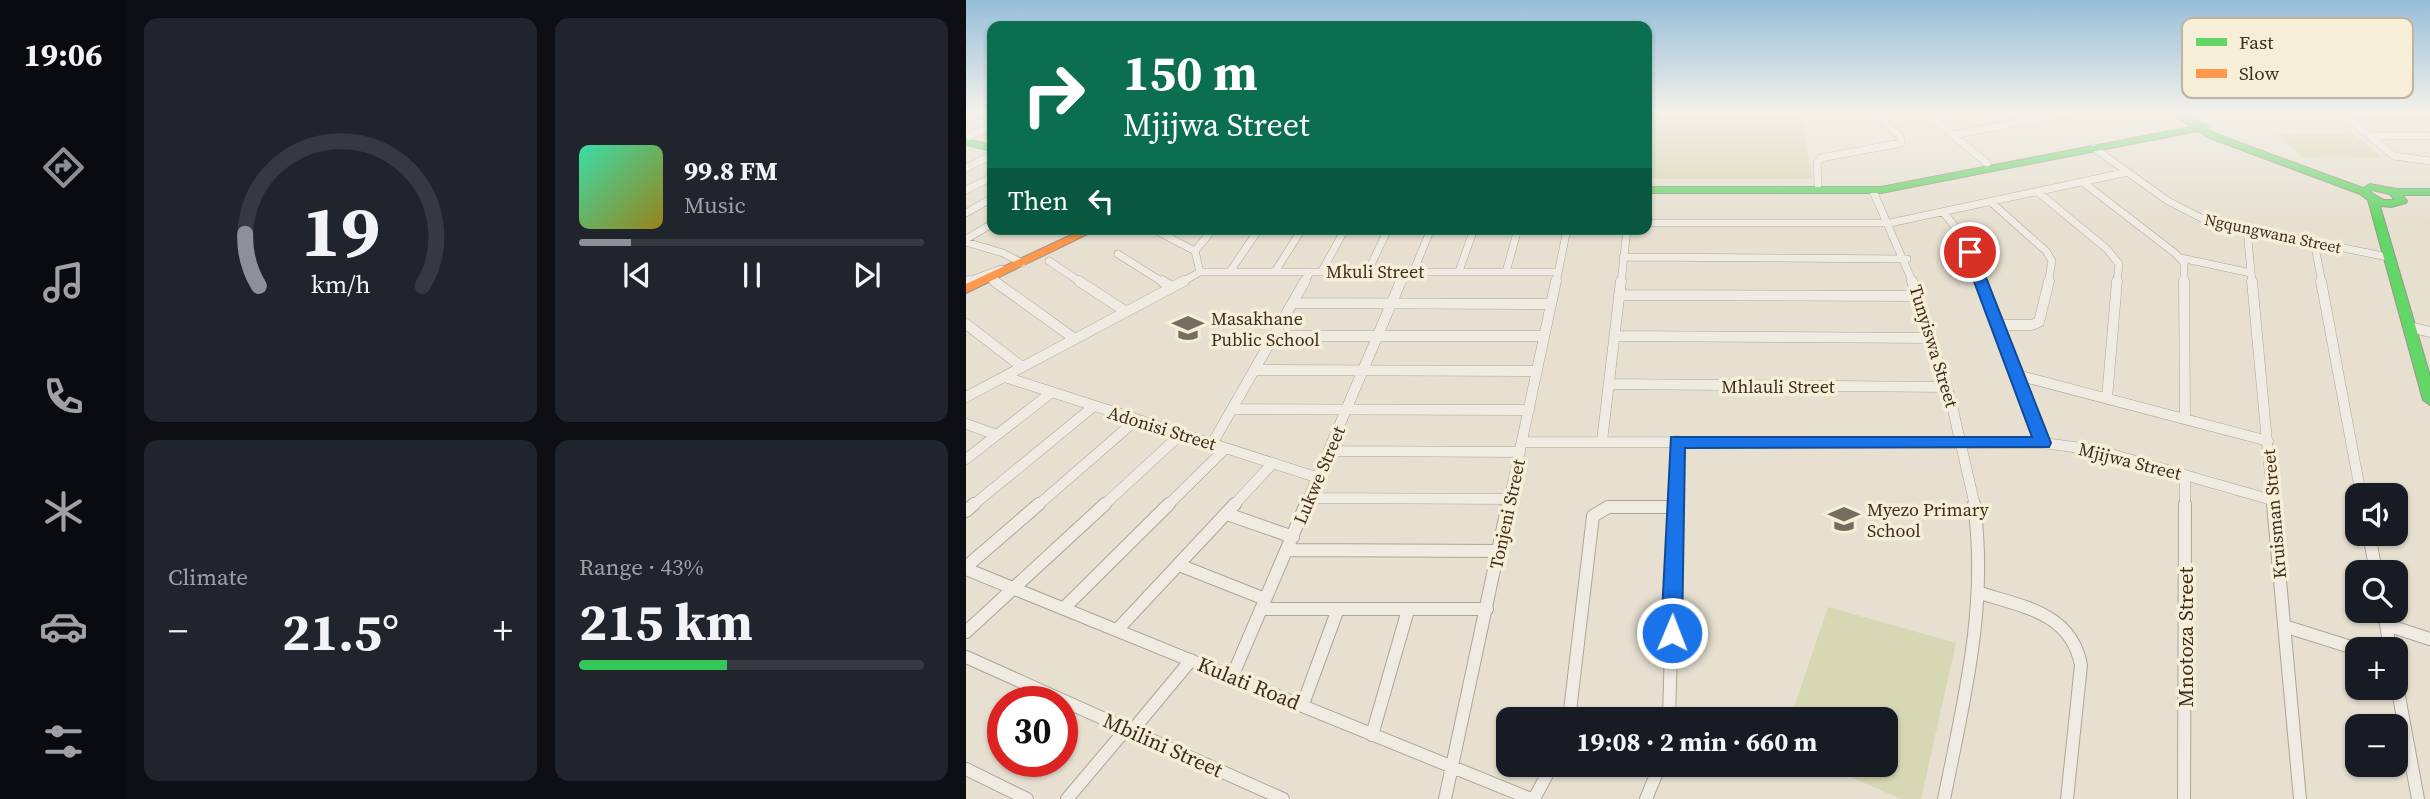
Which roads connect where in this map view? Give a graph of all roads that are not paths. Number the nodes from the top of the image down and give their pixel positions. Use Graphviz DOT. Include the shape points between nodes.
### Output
graph roads {
  1 [pos="1867,149"];
  2 [pos="1970,149"];
  3 [pos="2058,149"];
  4 [pos="2087,149"];
  5 [pos="2096,149"];
  6 [pos="2250,149"];
  7 [pos="2260,149"];
  8 [pos="2385,149"];
  9 [pos="987,158"];
  10 [pos="2430,162"];
  11 [pos="1987,163"];
  12 [pos="966,168"];
  13 [pos="2128,172"];
  14 [pos="987,180"];
  15 [pos="2084,183"];
  16 [pos="1652,184"];
  17 [pos="1818,184"];
  18 [pos="966,190"];
  19 [pos="1652,190"];
  20 [pos="1873,191"];
  21 [pos="2430,192"];
  22 [pos="2039,193"];
  23 [pos="2369,193"];
  24 [pos="2397,195"];
  25 [pos="2430,198"];
  26 [pos="987,201"];
  27 [pos="1992,203"];
  28 [pos="966,213"];
  29 [pos="1944,213"];
  30 [pos="1652,223"];
  31 [pos="1890,223"];
  32 [pos="987,227"];
  33 [pos="2247,229"];
  34 [pos="1073,235"];
  35 [pos="1080,235"];
  36 [pos="1164,235"];
  37 [pos="1208,235"];
  38 [pos="1255,235"];
  39 [pos="1298,235"];
  40 [pos="1342,235"];
  41 [pos="1385,235"];
  42 [pos="1428,235"];
  43 [pos="1472,235"];
  44 [pos="1516,235"];
  45 [pos="1566,235"];
  46 [pos="1625,235"];
  47 [pos="966,241"];
  48 [pos="2314,242"];
  49 [pos="1195,251"];
  50 [pos="1118,254"];
  51 [pos="1623,257"];
  52 [pos="2388,257"];
  53 [pos="2181,258"];
  54 [pos="1907,259"];
  55 [pos="1048,261"];
  56 [pos="1020,262"];
  57 [pos="1276,270"];
  58 [pos="1231,271"];
  59 [pos="1322,271"];
  60 [pos="1368,271"];
  61 [pos="1459,271"];
  62 [pos="1310,272"];
  63 [pos="1409,272"];
  64 [pos="1506,272"];
  65 [pos="1557,272"];
  66 [pos="996,273"];
  67 [pos="1197,273"];
  68 [pos="2251,274"];
  69 [pos="966,285"];
  70 [pos="1170,286"];
  71 [pos="1619,295"];
  72 [pos="1919,296"];
  73 [pos="1293,303"];
  74 [pos="1392,303"];
  75 [pos="1551,304"];
  76 [pos="1125,311"];
  77 [pos="966,324"];
  78 [pos="1999,325"];
  79 [pos="2409,327"];
  80 [pos="2430,332"];
  81 [pos="1379,335"];
  82 [pos="1274,336"];
  83 [pos="1544,336"];
  84 [pos="1615,337"];
  85 [pos="1932,338"];
  86 [pos="1075,339"];
  87 [pos="1022,367"];
  88 [pos="1255,370"];
  89 [pos="1364,370"];
  90 [pos="1536,371"];
  91 [pos="2017,375"];
  92 [pos="1005,377"];
  93 [pos="1609,384"];
  94 [pos="1947,387"];
  95 [pos="1052,392"];
  96 [pos="966,397"];
  97 [pos="2107,398"];
  98 [pos="2430,400"];
  99 [pos="1094,406"];
  100 [pos="1232,409"];
  101 [pos="1347,410"];
  102 [pos="1528,410"];
  103 [pos="2185,419"];
  104 [pos="1136,420"];
  105 [pos="966,424"];
  106 [pos="1181,434"];
  107 [pos="997,435"];
  108 [pos="1964,441"];
  109 [pos="2268,441"];
  110 [pos="1602,442"];
  111 [pos="1677,442"];
  112 [pos="2043,443"];
  113 [pos="1212,444"];
  114 [pos="1521,447"];
  115 [pos="1226,448"];
  116 [pos="1330,451"];
  117 [pos="966,459"];
  118 [pos="1273,463"];
  119 [pos="2185,475"];
  120 [pos="1319,478"];
  121 [pos="2359,483"];
  122 [pos="1311,498"];
  123 [pos="1510,499"];
  124 [pos="2272,500"];
  125 [pos="1675,507"];
  126 [pos="966,510"];
  127 [pos="1227,514"];
  128 [pos="1293,537"];
  129 [pos="1287,550"];
  130 [pos="1500,551"];
  131 [pos="1179,565"];
  132 [pos="966,568"];
  133 [pos="1015,587"];
  134 [pos="1980,593"];
  135 [pos="1263,604"];
  136 [pos="1064,608"];
  137 [pos="1338,609"];
  138 [pos="1487,609"];
  139 [pos="1408,610"];
  140 [pos="2387,625"];
  141 [pos="2284,626"];
  142 [pos="1118,629"];
  143 [pos="966,632"];
  144 [pos="2388,637"];
  145 [pos="2430,639"];
  146 [pos="2345,645"];
  147 [pos="966,657"];
  148 [pos="1191,660"];
  149 [pos="1232,677"];
  150 [pos="2400,700"];
  151 [pos="1303,704"];
  152 [pos="1570,707"];
  153 [pos="1669,707"];
  154 [pos="1129,730"];
  155 [pos="1372,735"];
  156 [pos="1452,767"];
  157 [pos="966,769"];
  158 [pos="1545,777"];
  159 [pos="1655,777"];
  160 [pos="1027,799"];
  161 [pos="1067,799"];
  162 [pos="1283,799"];
  163 [pos="1445,799"];
  164 [pos="1533,799"];
  165 [pos="1646,799"];
  166 [pos="1944,799"];
  167 [pos="2067,799"];
  168 [pos="2184,799"];
  169 [pos="2300,799"];
  170 [pos="2418,799"];
  1 -- 17 [label="street" via="1821,158"];
  2 -- 11 [label="street"];
  3 -- 11 [label="main road"];
  4 -- 20 [label="main road"];
  5 -- 13 [label="street, Ngqungwana Street"];
  6 -- 23 [label="main road"];
  7 -- 23 [label="main road"];
  8 -- 10 [label="street" via="2403,160"];
  9 -- 12 [label="street"];
  11 -- 17 [label="main road" via="1884,184"];
  13 -- 15 [label="street"];
  13 -- 33 [label="street, Ngqungwana Street" via="2189,213"];
  14 -- 18 [label="street"];
  15 -- 22 [label="street"];
  15 -- 53 [label="street"];
  16 -- 17 [label="main road"];
  19 -- 20 [label="main road"];
  20 -- 31 [label="street, Tunyiswa Street"];
  21 -- 24 [label="main road"];
  22 -- 27 [label="street"];
  22 -- 97 [label="street" via="2108,249 2119,264"];
  23 -- 24 [label="main road" via="2395,204 2402,201"];
  23 -- 52 [label="main road"];
  24 -- 25 [label="main road"];
  26 -- 28 [label="street"];
  27 -- 29 [label="street"];
  27 -- 78 [label="street" via="2046,251 2053,266 2039,322"];
  29 -- 31 [label="street"];
  29 -- 78 [label="street" via="1964,238"];
  30 -- 31 [label="street"];
  31 -- 54 [label="street, Tunyiswa Street"];
  32 -- 47 [label="street"];
  33 -- 48 [label="street, Ngqungwana Street"];
  33 -- 68 [label="street, Kruisman Street"];
  34 -- 56 [label="main road"];
  35 -- 56 [label="main road"];
  36 -- 49 [label="street"];
  37 -- 49 [label="street"];
  38 -- 58 [label="street"];
  39 -- 57 [label="street"];
  40 -- 59 [label="street"];
  41 -- 60 [label="street"];
  42 -- 63 [label="street, Lukwe Street"];
  43 -- 61 [label="street"];
  44 -- 64 [label="street"];
  45 -- 65 [label="street, Tonjeni Street"];
  46 -- 51 [label="street"];
  47 -- 56 [label="street"];
  48 -- 52 [label="street, Ngqungwana Street"];
  48 -- 121 [label="street"];
  49 -- 67 [label="street"];
  50 -- 70 [label="street"];
  51 -- 54 [label="street"];
  51 -- 71 [label="street"];
  52 -- 79 [label="main road"];
  53 -- 68 [label="street"];
  53 -- 103 [label="street" via="2186,275"];
  54 -- 72 [label="street, Tunyiswa Street"];
  55 -- 76 [label="street"];
  56 -- 66 [label="main road"];
  57 -- 58 [label="street, Mkuli Street"];
  57 -- 62 [label="street, Mkuli Street"];
  58 -- 67 [label="street, Mkuli Street"];
  59 -- 60 [label="street, Mkuli Street"];
  59 -- 62 [label="street, Mkuli Street"];
  60 -- 63 [label="street, Mkuli Street"];
  61 -- 63 [label="street, Mkuli Street"];
  61 -- 64 [label="street, Mkuli Street"];
  62 -- 73 [label="street"];
  63 -- 74 [label="street, Lukwe Street"];
  64 -- 65 [label="street, Mkuli Street"];
  65 -- 75 [label="street, Tonjeni Street"];
  66 -- 69 [label="main road"];
  66 -- 86 [label="street"];
  67 -- 70 [label="street"];
  68 -- 109 [label="street, Kruisman Street"];
  70 -- 76 [label="street"];
  71 -- 72 [label="street"];
  71 -- 84 [label="street"];
  72 -- 85 [label="street, Tunyiswa Street"];
  73 -- 74 [label="street"];
  73 -- 82 [label="street"];
  74 -- 75 [label="street"];
  74 -- 81 [label="street, Lukwe Street"];
  75 -- 83 [label="street, Tonjeni Street"];
  76 -- 86 [label="street"];
  77 -- 87 [label="street"];
  78 -- 91 [label="street"];
  79 -- 80 [label="street"];
  79 -- 98 [label="main road"];
  81 -- 82 [label="street"];
  81 -- 83 [label="street"];
  81 -- 89 [label="street, Lukwe Street"];
  82 -- 88 [label="street"];
  83 -- 90 [label="street, Tonjeni Street"];
  84 -- 85 [label="street"];
  84 -- 93 [label="street"];
  85 -- 94 [label="street, Tunyiswa Street"];
  86 -- 87 [label="street"];
  87 -- 92 [label="street"];
  88 -- 89 [label="street"];
  88 -- 100 [label="street"];
  89 -- 90 [label="street"];
  89 -- 101 [label="street, Lukwe Street"];
  90 -- 102 [label="street, Tonjeni Street"];
  91 -- 97 [label="street"];
  91 -- 112 [label="street"];
  92 -- 95 [label="street, Adonisi Street"];
  92 -- 96 [label="street"];
  93 -- 94 [label="street, Mhlauli Street"];
  93 -- 110 [label="street"];
  94 -- 108 [label="street, Tunyiswa Street"];
  95 -- 99 [label="street, Adonisi Street"];
  95 -- 107 [label="street"];
  97 -- 103 [label="street"];
  99 -- 104 [label="street, Adonisi Street"];
  99 -- 126 [label="street"];
  100 -- 101 [label="street"];
  100 -- 113 [label="street"];
  101 -- 102 [label="street"];
  101 -- 116 [label="street, Lukwe Street"];
  102 -- 114 [label="street, Tonjeni Street"];
  103 -- 109 [label="street"];
  104 -- 106 [label="street, Adonisi Street"];
  104 -- 132 [label="street"];
  105 -- 107 [label="street"];
  106 -- 113 [label="street, Adonisi Street"];
  106 -- 133 [label="street"];
  107 -- 117 [label="street"];
  108 -- 111 [label="street, Mjijwa Street"];
  108 -- 112 [label="street, Mjijwa Street"];
  108 -- 134 [label="street, Tunyiswa Street"];
  109 -- 124 [label="street, Kruisman Street"];
  110 -- 111 [label="street, Mjijwa Street"];
  110 -- 114 [label="street, Mjijwa Street"];
  111 -- 125 [label="street"];
  112 -- 119 [label="street, Mjijwa Street" via="2096,450"];
  113 -- 115 [label="street, Adonisi Street"];
  114 -- 116 [label="street, Mjijwa Street"];
  114 -- 123 [label="street, Tonjeni Street"];
  115 -- 118 [label="street, Adonisi Street"];
  115 -- 136 [label="street"];
  116 -- 120 [label="street, Lukwe Street"];
  118 -- 120 [label="street, Adonisi Street"];
  118 -- 127 [label="street"];
  119 -- 124 [label="street, Mjijwa Street"];
  119 -- 168 [label="street, Mnotoza Street"];
  120 -- 122 [label="street, Lukwe Street"];
  122 -- 123 [label="street"];
  122 -- 128 [label="street, Lukwe Street"];
  123 -- 130 [label="street, Tonjeni Street"];
  124 -- 141 [label="street, Kruisman Street"];
  125 -- 152 [label="street" via="1608,507 1593,516"];
  125 -- 153 [label="street"];
  127 -- 128 [label="street"];
  127 -- 131 [label="street"];
  128 -- 129 [label="street, Lukwe Street"];
  129 -- 130 [label="street"];
  129 -- 135 [label="street, Lukwe Street"];
  130 -- 138 [label="street, Tonjeni Street"];
  131 -- 135 [label="street"];
  131 -- 142 [label="street"];
  132 -- 133 [label="street, Kulati Road"];
  133 -- 136 [label="street, Kulati Road"];
  133 -- 143 [label="street"];
  134 -- 166 [label="street, Tunyiswa Street"];
  134 -- 167 [label="street" via="2056,621 2078,644 2081,665"];
  135 -- 137 [label="street"];
  135 -- 149 [label="street, Lukwe Street"];
  136 -- 142 [label="street, Kulati Road"];
  137 -- 139 [label="street"];
  137 -- 151 [label="street"];
  138 -- 139 [label="street"];
  138 -- 156 [label="street, Tonjeni Street"];
  139 -- 155 [label="street"];
  140 -- 144 [label="street"];
  140 -- 145 [label="street"];
  141 -- 146 [label="street"];
  141 -- 169 [label="street, Kruisman Street"];
  142 -- 148 [label="street, Kulati Road"];
  147 -- 154 [label="street, Mbilini Street"];
  148 -- 149 [label="street, Kulati Road"];
  148 -- 154 [label="street"];
  149 -- 151 [label="street, Kulati Road"];
  150 -- 170 [label="street"];
  151 -- 155 [label="street, Kulati Road"];
  154 -- 161 [label="street"];
  154 -- 162 [label="street, Mbilini Street"];
  155 -- 156 [label="street, Kulati Road"];
  156 -- 163 [label="street, Tonjeni Street"];
  156 -- 164 [label="street, Kulati Road"];
  157 -- 160 [label="street"];
  158 -- 164 [label="street"];
  159 -- 165 [label="street"];
}
